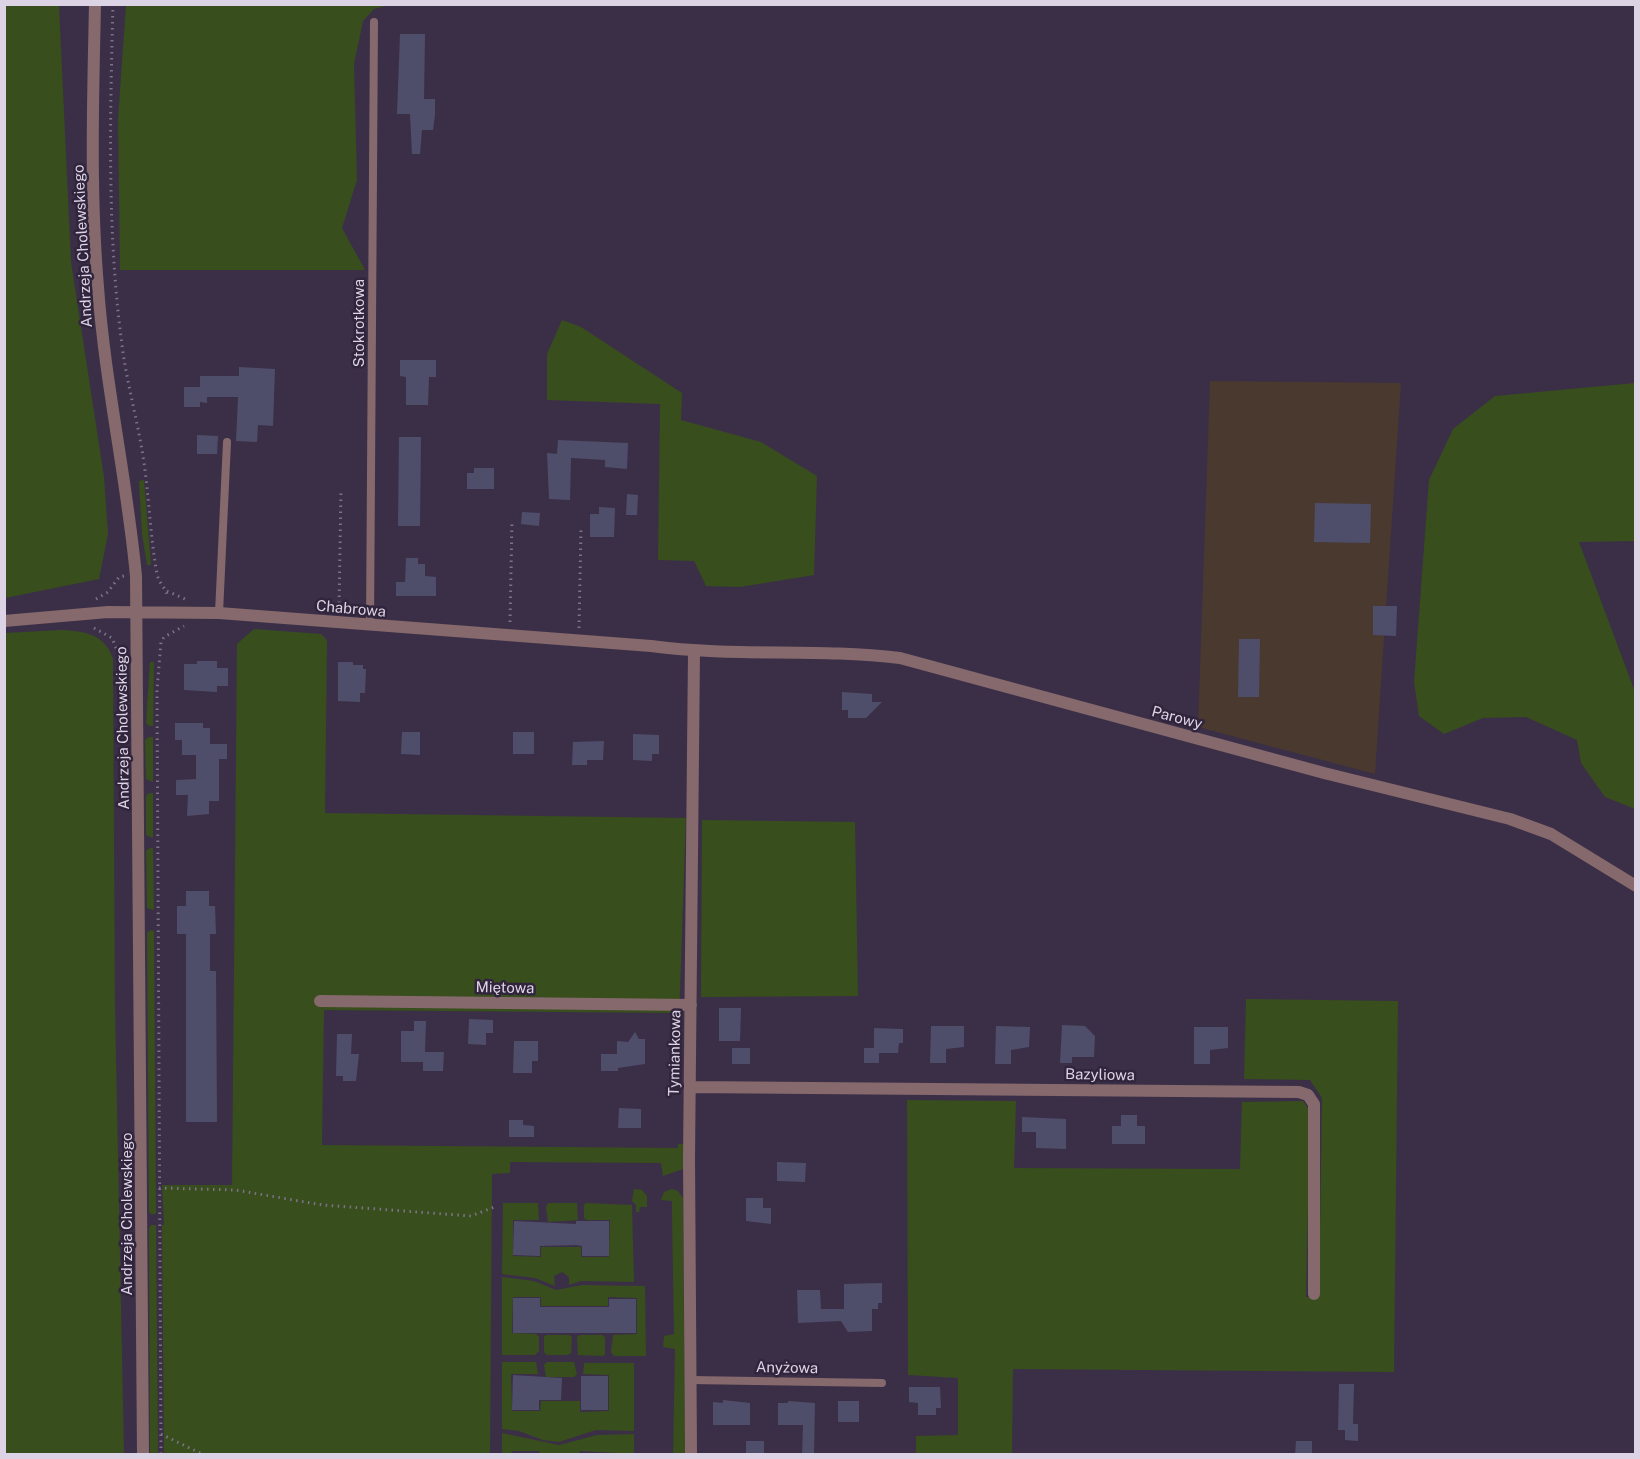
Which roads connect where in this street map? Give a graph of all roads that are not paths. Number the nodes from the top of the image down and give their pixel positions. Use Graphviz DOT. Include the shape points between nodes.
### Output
graph roads {
  1 [pos="95,4"];
  2 [pos="374,22"];
  3 [pos="227,442"];
  4 [pos="136,612"];
  5 [pos="219,613"];
  6 [pos="4,621"];
  7 [pos="370,625"];
  8 [pos="694,652"];
  9 [pos="1635,886"];
  10 [pos="320,1001"];
  11 [pos="691,1005"];
  12 [pos="690,1086"];
  13 [pos="1314,1294"];
  14 [pos="691,1380"];
  15 [pos="882,1383"];
  16 [pos="143,1455"];
  17 [pos="691,1455"];
  1 -- 4 [label="street, Andrzeja Cholewskiego" via="95,256 128,498"];
  2 -- 7 [label="lane, Stokrotkowa"];
  3 -- 5 [label="lane"];
  4 -- 5 [label="street, Chabrowa"];
  4 -- 6 [label="street, Chabrowa"];
  4 -- 16 [label="street, Andrzeja Cholewskiego"];
  5 -- 7 [label="street, Chabrowa"];
  7 -- 8 [label="street, Chabrowa"];
  8 -- 9 [label="street, Parowy" via="856,652 900,658 1510,819 1551,834"];
  8 -- 11 [label="street, Tymiankowa"];
  10 -- 11 [label="street, Miętowa"];
  11 -- 12 [label="street, Tymiankowa"];
  12 -- 13 [label="street, Bazyliowa" via="1299,1092 1308,1095 1314,1104"];
  12 -- 14 [label="street, Tymiankowa"];
  14 -- 15 [label="lane, Anyżowa"];
  14 -- 17 [label="street, Tymiankowa"];
}
